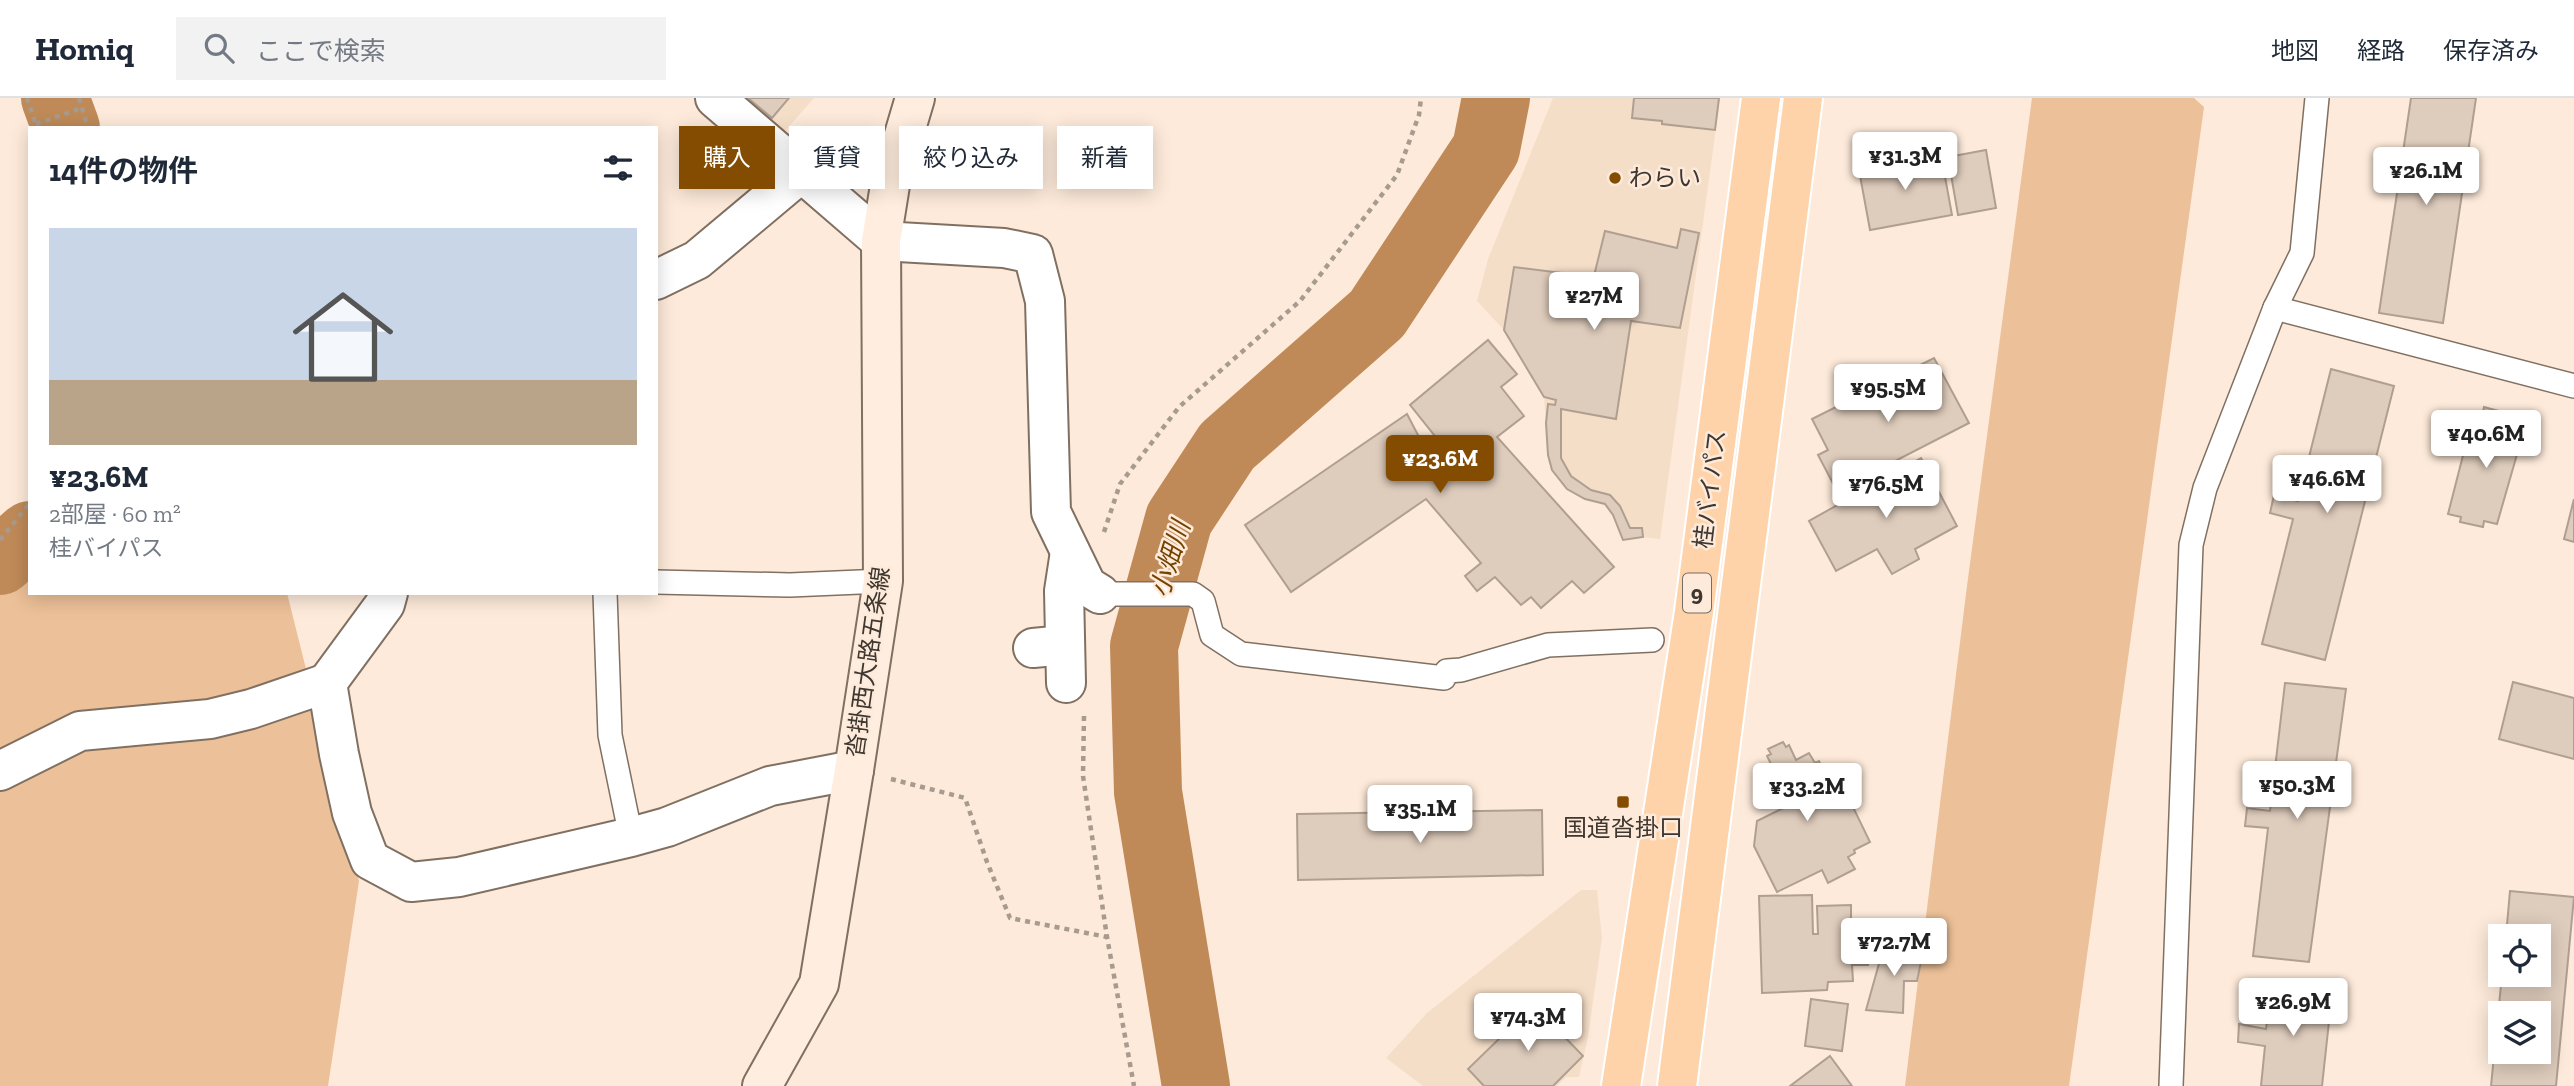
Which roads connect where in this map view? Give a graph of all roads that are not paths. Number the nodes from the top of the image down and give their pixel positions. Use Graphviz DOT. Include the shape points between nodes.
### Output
graph roads {
  1 [pos="715,98"];
  2 [pos="915,98"];
  3 [pos="1761,98"];
  4 [pos="1803,98"];
  5 [pos="2317,98"];
  6 [pos="789,163"];
  7 [pos="789,183"];
  8 [pos="819,189"];
  9 [pos="880,242"];
  10 [pos="658,279"];
  11 [pos="2275,308"];
  12 [pos="2574,386"];
  13 [pos="1070,552"];
  14 [pos="883,581"];
  15 [pos="658,582"];
  16 [pos="1100,594"];
  17 [pos="388,595"];
  18 [pos="605,595"];
  19 [pos="1652,640"];
  20 [pos="327,683"];
  21 [pos="1066,683"];
  22 [pos="854,769"];
  23 [pos="0,771"];
  24 [pos="631,837"];
  25 [pos="762,1086"];
  26 [pos="1621,1086"];
  27 [pos="1677,1086"];
  28 [pos="2171,1086"];
  1 -- 6 [label="street"];
  2 -- 9 [label="main road, 沓掛西大路五条線" via="891,179"];
  3 -- 26 [label="highway, 桂バイパス / 9" via="1694,612"];
  4 -- 27 [label="highway, 桂バイパス / 9"];
  5 -- 11 [label="lane" via="2302,253"];
  7 -- 10 [label="street" via="697,260"];
  8 -- 9 [label="street"];
  9 -- 13 [label="street" via="1004,248 1033,254 1045,301 1051,512"];
  9 -- 14 [label="main road, 沓掛西大路五条線"];
  11 -- 12 [label="lane"];
  11 -- 28 [label="lane" via="2205,488 2191,545"];
  13 -- 16 [label="street" via="1087,586"];
  13 -- 21 [label="street" via="1049,646"];
  14 -- 15 [label="lane" via="790,585"];
  14 -- 22 [label="main road, 沓掛西大路五条線"];
  16 -- 19 [label="lane" via="1193,594 1203,601 1212,635 1241,654 1444,678 1447,671 1548,645"];
  17 -- 20 [label="street" via="386,604"];
  18 -- 24 [label="lane" via="610,735"];
  20 -- 23 [label="street" via="210,719 80,731"];
  20 -- 24 [label="street" via="352,813 370,860 411,882 459,877"];
  22 -- 24 [label="street" via="770,786"];
  22 -- 25 [label="main road, 沓掛西大路五条線" via="819,984"];
}
